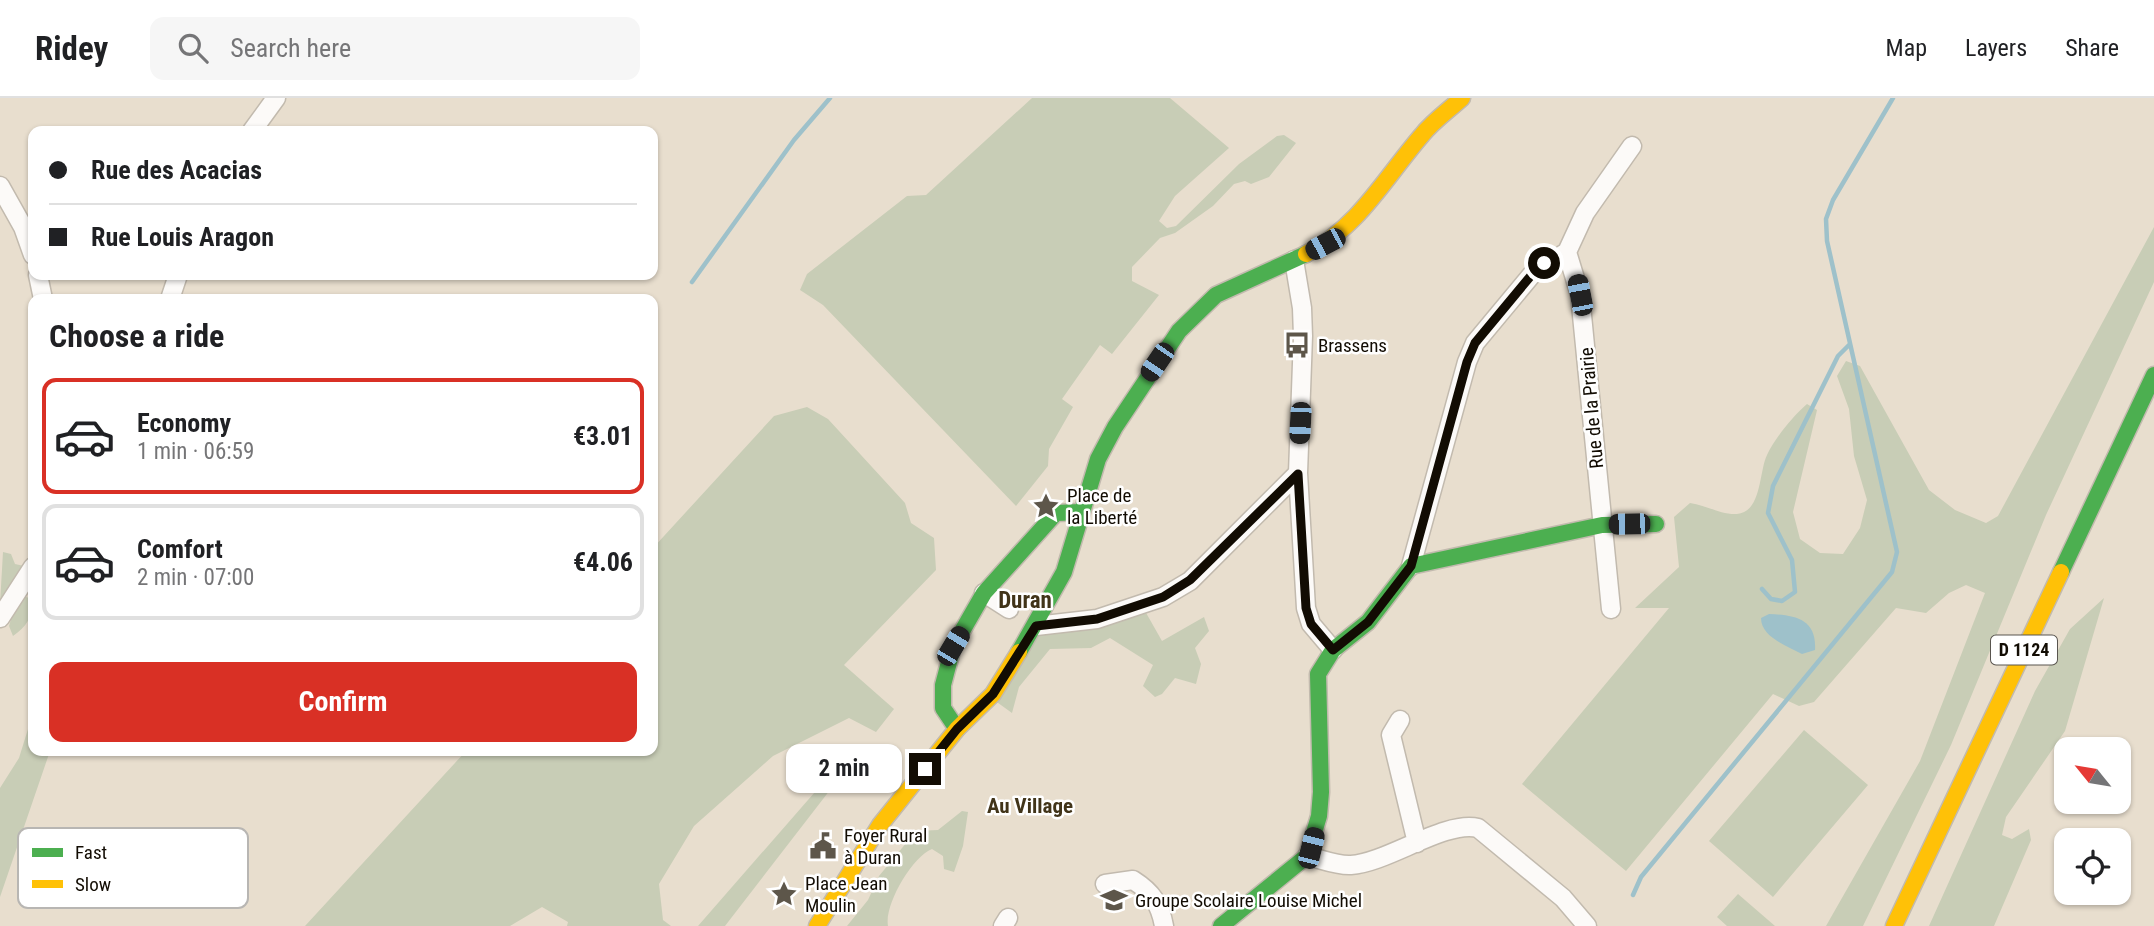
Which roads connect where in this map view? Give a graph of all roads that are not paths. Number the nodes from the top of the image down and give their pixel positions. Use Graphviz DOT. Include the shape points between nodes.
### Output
graph roads {
  1 [pos="276,98"];
  2 [pos="1462,98"];
  3 [pos="256,126"];
  4 [pos="1632,146"];
  5 [pos="0,186"];
  6 [pos="28,241"];
  7 [pos="1567,252"];
  8 [pos="1294,260"];
  9 [pos="2154,375"];
  10 [pos="1298,474"];
  11 [pos="1081,513"];
  12 [pos="1656,524"];
  13 [pos="1602,525"];
  14 [pos="1411,566"];
  15 [pos="28,575"];
  16 [pos="984,593"];
  17 [pos="1009,609"];
  18 [pos="1611,609"];
  19 [pos="0,618"];
  20 [pos="1036,626"];
  21 [pos="1333,650"];
  22 [pos="1400,720"];
  23 [pos="957,729"];
  24 [pos="1417,843"];
  25 [pos="1307,856"];
  26 [pos="1105,884"];
  27 [pos="817,926"];
  28 [pos="1164,926"];
  29 [pos="1221,926"];
  30 [pos="1587,926"];
  31 [pos="1894,926"];
  1 -- 3 [label="street"];
  2 -- 8 [label="main road" via="1424,132 1350,225"];
  4 -- 7 [label="street" via="1585,213"];
  5 -- 6 [label="street"];
  7 -- 13 [label="street, Rue de la Prairie" via="1580,295"];
  7 -- 14 [label="street" via="1534,272 1475,343"];
  8 -- 10 [label="street" via="1303,336"];
  8 -- 11 [label="main road" via="1216,295 1179,331 1115,426 1098,459"];
  9 -- 31 [label="main road, D 1124"];
  10 -- 20 [label="street" via="1190,580 1163,597 1097,619"];
  10 -- 21 [label="street" via="1306,608 1311,624"];
  11 -- 16 [label="main road" via="1056,513"];
  11 -- 20 [label="main road" via="1064,572"];
  12 -- 13 [label="main road"];
  13 -- 14 [label="main road"];
  13 -- 18 [label="street, Rue de la Prairie"];
  14 -- 21 [label="main road" via="1368,622"];
  15 -- 19 [label="street"];
  16 -- 17 [label="street"];
  16 -- 23 [label="main road" via="953,646 943,685 945,714"];
  20 -- 23 [label="main road" via="993,694"];
  21 -- 25 [label="main road" via="1318,674 1321,792"];
  22 -- 24 [label="street" via="1391,735"];
  23 -- 27 [label="main road" via="880,825"];
  24 -- 25 [label="street" via="1352,865"];
  24 -- 30 [label="street" via="1459,828 1478,828 1563,898"];
  25 -- 29 [label="main road"];
  26 -- 28 [label="street" via="1133,880 1144,887 1161,908"];
}
